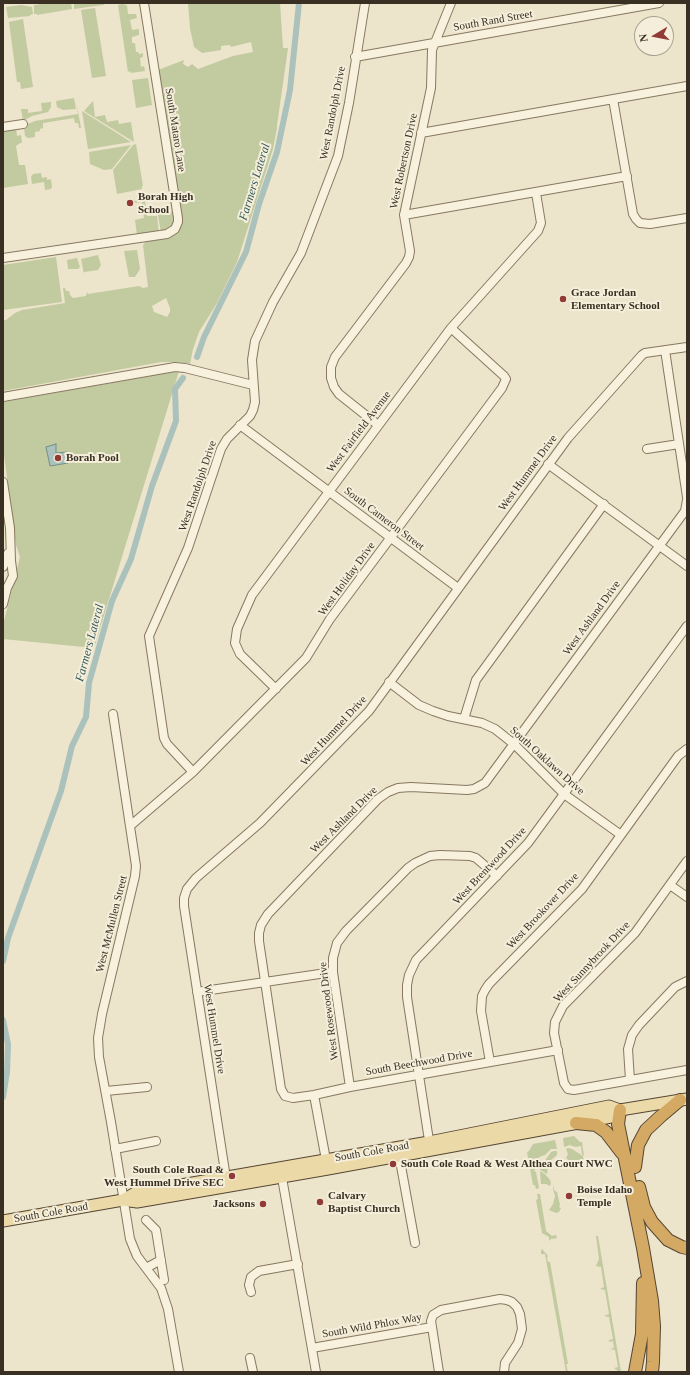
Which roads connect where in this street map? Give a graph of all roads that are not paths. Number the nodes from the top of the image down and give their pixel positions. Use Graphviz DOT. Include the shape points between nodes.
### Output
graph roads {
  1 [pos="144,3"];
  2 [pos="365,3"];
  3 [pos="451,3"];
  4 [pos="659,3"];
  5 [pos="435,42"];
  6 [pos="355,57"];
  7 [pos="687,86"];
  8 [pos="613,99"];
  9 [pos="23,124"];
  10 [pos="3,127"];
  11 [pos="421,133"];
  12 [pos="627,176"];
  13 [pos="536,192"];
  14 [pos="404,215"];
  15 [pos="687,218"];
  16 [pos="3,258"];
  17 [pos="451,328"];
  18 [pos="687,347"];
  19 [pos="665,350"];
  20 [pos="253,385"];
  21 [pos="3,397"];
  22 [pos="378,424"];
  23 [pos="240,425"];
  24 [pos="679,444"];
  25 [pos="647,449"];
  26 [pos="548,464"];
  27 [pos="3,482"];
  28 [pos="329,491"];
  29 [pos="687,499"];
  30 [pos="604,504"];
  31 [pos="391,538"];
  32 [pos="10,546"];
  33 [pos="658,546"];
  34 [pos="687,566"];
  35 [pos="3,567"];
  36 [pos="458,588"];
  37 [pos="3,604"];
  38 [pos="685,631"];
  39 [pos="390,682"];
  40 [pos="276,688"];
  41 [pos="113,714"];
  42 [pos="464,719"];
  43 [pos="514,744"];
  44 [pos="687,749"];
  45 [pos="193,772"];
  46 [pos="564,794"];
  47 [pos="130,826"];
  48 [pos="621,835"];
  49 [pos="687,862"];
  50 [pos="497,876"];
  51 [pos="670,885"];
  52 [pos="687,897"];
  53 [pos="333,972"];
  54 [pos="687,981"];
  55 [pos="265,982"];
  56 [pos="197,992"];
  57 [pos="558,1050"];
  58 [pos="490,1062"];
  59 [pos="687,1070"];
  60 [pos="419,1075"];
  61 [pos="630,1080"];
  62 [pos="147,1087"];
  63 [pos="350,1087"];
  64 [pos="106,1091"];
  65 [pos="314,1095"];
  66 [pos="285,1096"];
  67 [pos="684,1100"];
  68 [pos="620,1110"];
  69 [pos="576,1123"];
  70 [pos="156,1142"];
  71 [pos="430,1146"];
  72 [pos="115,1149"];
  73 [pos="360,1155"];
  74 [pos="399,1156"];
  75 [pos="625,1158"];
  76 [pos="326,1160"];
  77 [pos="343,1166"];
  78 [pos="635,1167"];
  79 [pos="282,1173"];
  80 [pos="226,1178"];
  81 [pos="123,1200"];
  82 [pos="146,1220"];
  83 [pos="3,1221"];
  84 [pos="415,1243"];
  85 [pos="643,1248"];
  86 [pos="687,1248"];
  87 [pos="161,1260"];
  88 [pos="298,1264"];
  89 [pos="146,1268"];
  90 [pos="164,1280"];
  91 [pos="251,1292"];
  92 [pos="432,1327"];
  93 [pos="312,1348"];
  94 [pos="250,1358"];
  95 [pos="179,1372"];
  96 [pos="252,1372"];
  97 [pos="316,1372"];
  98 [pos="440,1372"];
  99 [pos="504,1372"];
  100 [pos="635,1372"];
  101 [pos="652,1372"];
  1 -- 16 [label="street, South Mataro Lane" via="178,218 175,229 167,234"];
  2 -- 6 [label="street, West Randolph Drive"];
  3 -- 5 [label="street, West Robertson Drive"];
  4 -- 5 [label="street, South Rand Street"];
  5 -- 6 [label="street, South Rand Street"];
  5 -- 11 [label="street, West Robertson Drive" via="432,50 431,88"];
  6 -- 20 [label="street, West Randolph Drive" via="338,156 301,253 273,302 255,341 252,360"];
  7 -- 8 [label="street"];
  8 -- 11 [label="street"];
  8 -- 12 [label="street"];
  9 -- 10 [label="street"];
  11 -- 14 [label="street, West Robertson Drive"];
  12 -- 13 [label="street"];
  12 -- 15 [label="street" via="633,214 640,223 650,224"];
  13 -- 14 [label="street"];
  13 -- 17 [label="street, West Fairfield Avenue" via="541,223 538,231"];
  14 -- 22 [label="street, West Robertson Drive" via="409,257 335,357 331,367 331,378 338,394"];
  17 -- 22 [label="street, West Fairfield Avenue"];
  17 -- 31 [label="street, West Holiday Drive" via="501,372 506,379 505,383"];
  18 -- 19 [label="street, West Hummel Drive"];
  19 -- 24 [label="street, West Ashland Drive"];
  19 -- 26 [label="street, West Hummel Drive" via="642,355"];
  20 -- 21 [label="street" via="175,367"];
  20 -- 23 [label="street, West Randolph Drive" via="253,410"];
  22 -- 28 [label="street, West Fairfield Avenue"];
  23 -- 28 [label="street, South Cameron Street"];
  23 -- 45 [label="street, West Randolph Drive" via="227,438 221,449 188,548 149,636 164,738"];
  24 -- 25 [label="street"];
  24 -- 29 [label="street, West Ashland Drive"];
  26 -- 30 [label="street"];
  26 -- 36 [label="street, West Hummel Drive"];
  27 -- 32 [label="street"];
  28 -- 31 [label="street, South Cameron Street"];
  28 -- 40 [label="street, West Fairfield Avenue" via="256,588 237,629 235,643 240,654"];
  29 -- 33 [label="street, West Ashland Drive" via="685,511"];
  30 -- 33 [label="street"];
  30 -- 42 [label="street" via="476,680"];
  31 -- 36 [label="street, South Cameron Street"];
  31 -- 40 [label="street, West Holiday Drive" via="330,619 306,658"];
  32 -- 35 [label="street"];
  32 -- 37 [label="street" via="13,576"];
  33 -- 34 [label="street"];
  33 -- 43 [label="street, West Ashland Drive"];
  36 -- 39 [label="street, West Hummel Drive"];
  38 -- 46 [label="street, West Brentwood Drive"];
  39 -- 42 [label="street, South Oaklawn Drive" via="419,705"];
  39 -- 56 [label="street, West Hummel Drive" via="369,712 260,823 196,878 187,889 184,906"];
  40 -- 45 [label="street, West Holiday Drive"];
  41 -- 47 [label="street, West McMullen Street"];
  42 -- 43 [label="street, South Oaklawn Drive" via="489,725"];
  43 -- 46 [label="street, South Oaklawn Drive"];
  43 -- 55 [label="street, West Ashland Drive" via="480,787 468,790 398,788 378,799 264,919 259,941"];
  44 -- 48 [label="street, West Brookover Drive" via="678,756"];
  45 -- 47 [label="street, West Holiday Drive"];
  46 -- 48 [label="street, South Oaklawn Drive"];
  46 -- 50 [label="street, West Brentwood Drive" via="528,843"];
  47 -- 64 [label="street, West McMullen Street" via="135,876 106,992 98,1038"];
  48 -- 58 [label="street, West Brookover Drive" via="582,888 485,990 481,1011"];
  49 -- 51 [label="street, West Sunnybrook Drive"];
  50 -- 53 [label="street, West Rosewood Drive" via="481,861 470,856 430,856 415,863 346,931 337,944"];
  50 -- 60 [label="street, West Brentwood Drive" via="422,953 409,975 407,997"];
  51 -- 52 [label="street"];
  51 -- 57 [label="street, West Sunnybrook Drive" via="635,933 563,1006 555,1022 554,1032"];
  53 -- 55 [label="street"];
  53 -- 63 [label="street, West Rosewood Drive"];
  54 -- 61 [label="street" via="675,987 632,1035 628,1049"];
  55 -- 56 [label="street"];
  55 -- 66 [label="street, West Ashland Drive" via="281,1090"];
  56 -- 80 [label="street, West Hummel Drive"];
  57 -- 58 [label="street, South Beechwood Drive"];
  57 -- 61 [label="street, West Sunnybrook Drive" via="564,1083 568,1089"];
  58 -- 60 [label="street, South Beechwood Drive"];
  59 -- 61 [label="street"];
  60 -- 63 [label="street, South Beechwood Drive"];
  60 -- 71 [label="street, West Brentwood Drive"];
  62 -- 64 [label="street"];
  63 -- 65 [label="street, South Beechwood Drive"];
  64 -- 72 [label="street, West McMullen Street"];
  65 -- 66 [label="street, South Beechwood Drive" via="293,1098"];
  65 -- 76 [label="street"];
  67 -- 68 [label="main road, South Cole Road"];
  67 -- 78 [label="highway" via="660,1116 646,1130 638,1145"];
  68 -- 69 [label="main road, South Cole Road" via="610,1117"];
  68 -- 71 [label="main road, South Cole Road" via="609,1106"];
  68 -- 75 [label="highway" via="618,1124"];
  68 -- 78 [label="highway" via="626,1122"];
  69 -- 71 [label="main road, South Cole Road"];
  69 -- 75 [label="highway" via="596,1125 606,1132"];
  70 -- 72 [label="street"];
  71 -- 73 [label="main road, South Cole Road"];
  71 -- 74 [label="main road, South Cole Road"];
  72 -- 81 [label="street, West McMullen Street"];
  73 -- 76 [label="main road, South Cole Road"];
  73 -- 77 [label="main road" via="355,1160 346,1161"];
  74 -- 77 [label="main road, South Cole Road"];
  74 -- 84 [label="street"];
  75 -- 85 [label="highway"];
  76 -- 79 [label="main road, South Cole Road"];
  77 -- 79 [label="main road, South Cole Road"];
  78 -- 86 [label="highway" via="644,1207 652,1222 668,1240"];
  79 -- 80 [label="main road, South Cole Road"];
  79 -- 81 [label="main road, South Cole Road" via="137,1202"];
  79 -- 88 [label="street"];
  80 -- 81 [label="main road, South Cole Road" via="136,1193"];
  81 -- 83 [label="main road, South Cole Road"];
  81 -- 89 [label="street, West McMullen Street" via="130,1239 136,1256"];
  82 -- 87 [label="street" via="156,1230"];
  85 -- 100 [label="highway" via="642,1334"];
  85 -- 101 [label="highway" via="654,1326"];
  87 -- 89 [label="street"];
  87 -- 90 [label="street"];
  88 -- 91 [label="street" via="259,1271 251,1277"];
  88 -- 93 [label="street"];
  89 -- 95 [label="street, West McMullen Street" via="161,1288 168,1309"];
  92 -- 93 [label="street, South Wild Phlox Way"];
  92 -- 98 [label="street"];
  92 -- 99 [label="street, South Wild Phlox Way" via="433,1315 441,1310 500,1299 512,1302 520,1314 522,1329 518,1343 505,1363"];
  93 -- 97 [label="street"];
  94 -- 96 [label="street"];
}
